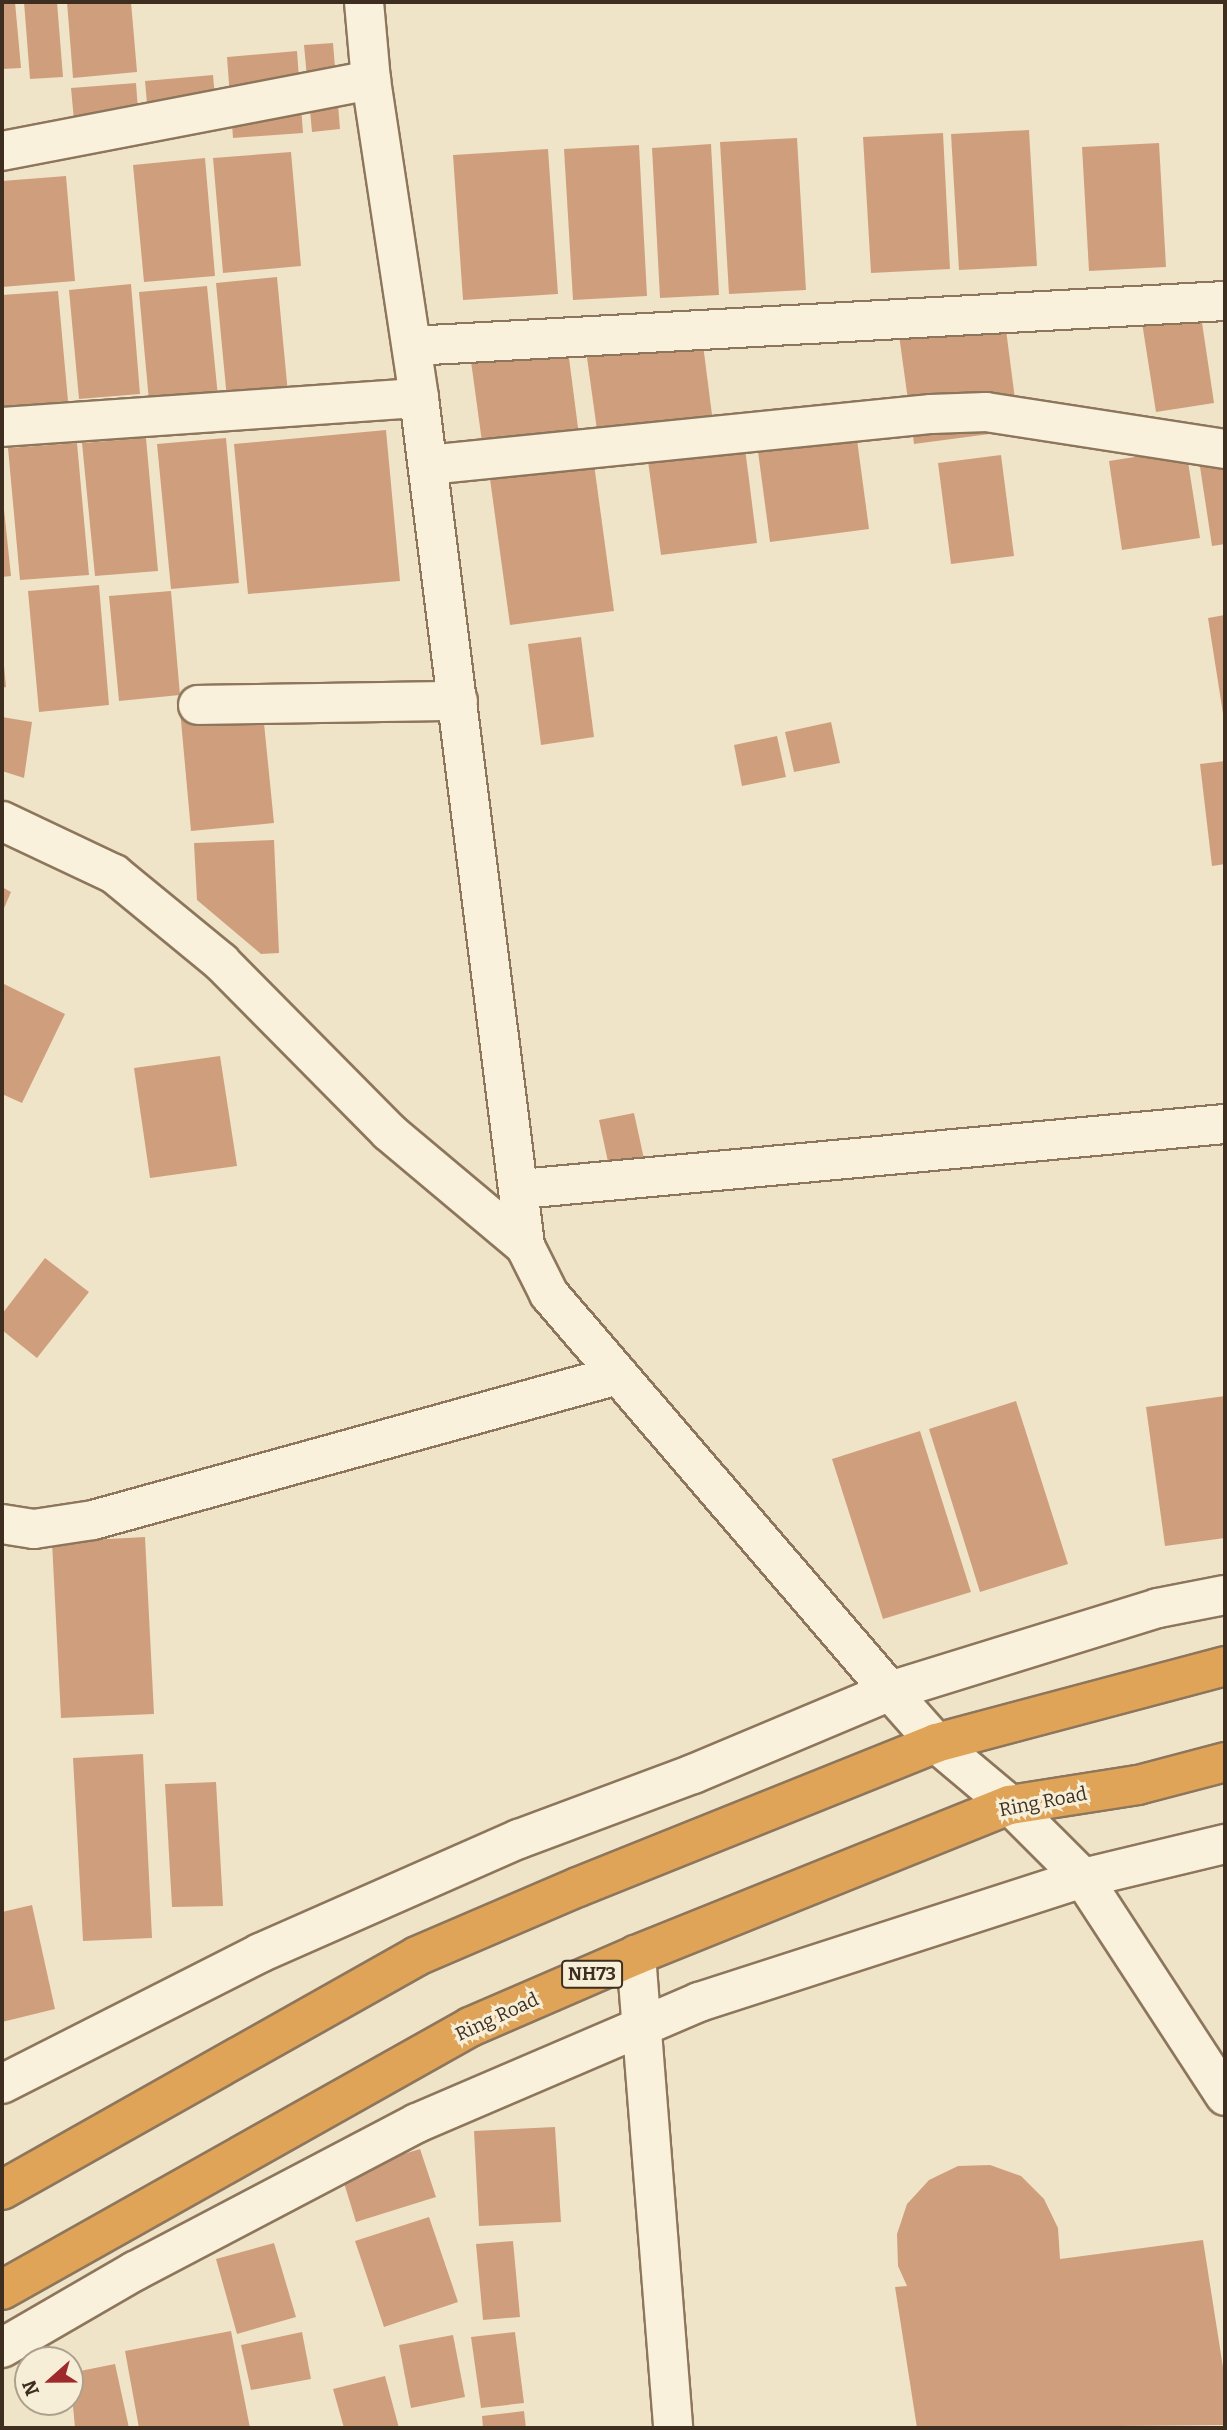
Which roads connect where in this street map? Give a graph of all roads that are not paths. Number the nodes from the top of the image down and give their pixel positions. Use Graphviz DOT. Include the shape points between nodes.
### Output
graph roads {
  1 [pos="364,2"];
  2 [pos="371,80"];
  3 [pos="2,151"];
  4 [pos="1225,301"];
  5 [pos="412,346"];
  6 [pos="419,398"];
  7 [pos="2,427"];
  8 [pos="1225,449"];
  9 [pos="428,465"];
  10 [pos="458,701"];
  11 [pos="198,705"];
  12 [pos="2,821"];
  13 [pos="1225,1124"];
  14 [pos="521,1189"];
  15 [pos="525,1246"];
  16 [pos="618,1375"];
  17 [pos="2,1524"];
  18 [pos="1225,1595"];
  19 [pos="1225,1666"];
  20 [pos="890,1692"];
  21 [pos="936,1743"];
  22 [pos="1225,1762"];
  23 [pos="1010,1805"];
  24 [pos="1225,1844"];
  25 [pos="1083,1878"];
  26 [pos="636,1955"];
  27 [pos="642,2027"];
  28 [pos="2,2084"];
  29 [pos="1225,2096"];
  30 [pos="2,2190"];
  31 [pos="2,2290"];
  32 [pos="2,2348"];
  33 [pos="673,2428"];
  1 -- 2 [label="street"];
  2 -- 3 [label="street"];
  2 -- 5 [label="street"];
  4 -- 5 [label="street"];
  5 -- 6 [label="street"];
  6 -- 7 [label="street"];
  6 -- 9 [label="street"];
  8 -- 9 [label="street" via="972,413"];
  9 -- 10 [label="street"];
  10 -- 11 [label="street"];
  10 -- 14 [label="street"];
  12 -- 15 [label="street" via="114,874 222,962 388,1132"];
  13 -- 14 [label="street"];
  14 -- 15 [label="street"];
  15 -- 16 [label="street" via="549,1294"];
  16 -- 17 [label="street" via="93,1520 34,1529"];
  16 -- 20 [label="street"];
  18 -- 20 [label="street" via="1158,1608"];
  19 -- 21 [label="highway"];
  20 -- 21 [label="street"];
  20 -- 28 [label="street" via="693,1774 519,1839 260,1953"];
  21 -- 23 [label="street"];
  21 -- 30 [label="highway" via="752,1814 417,1956"];
  22 -- 23 [label="highway, Ring Road / NH73" via="1138,1785"];
  23 -- 25 [label="street"];
  23 -- 26 [label="highway, Ring Road / NH73"];
  24 -- 25 [label="street"];
  25 -- 27 [label="street" via="699,2002"];
  25 -- 29 [label="street"];
  26 -- 27 [label="street"];
  26 -- 31 [label="highway, Ring Road / NH73" via="470,2027"];
  27 -- 32 [label="street" via="417,2123 135,2271"];
  27 -- 33 [label="street"];
}
